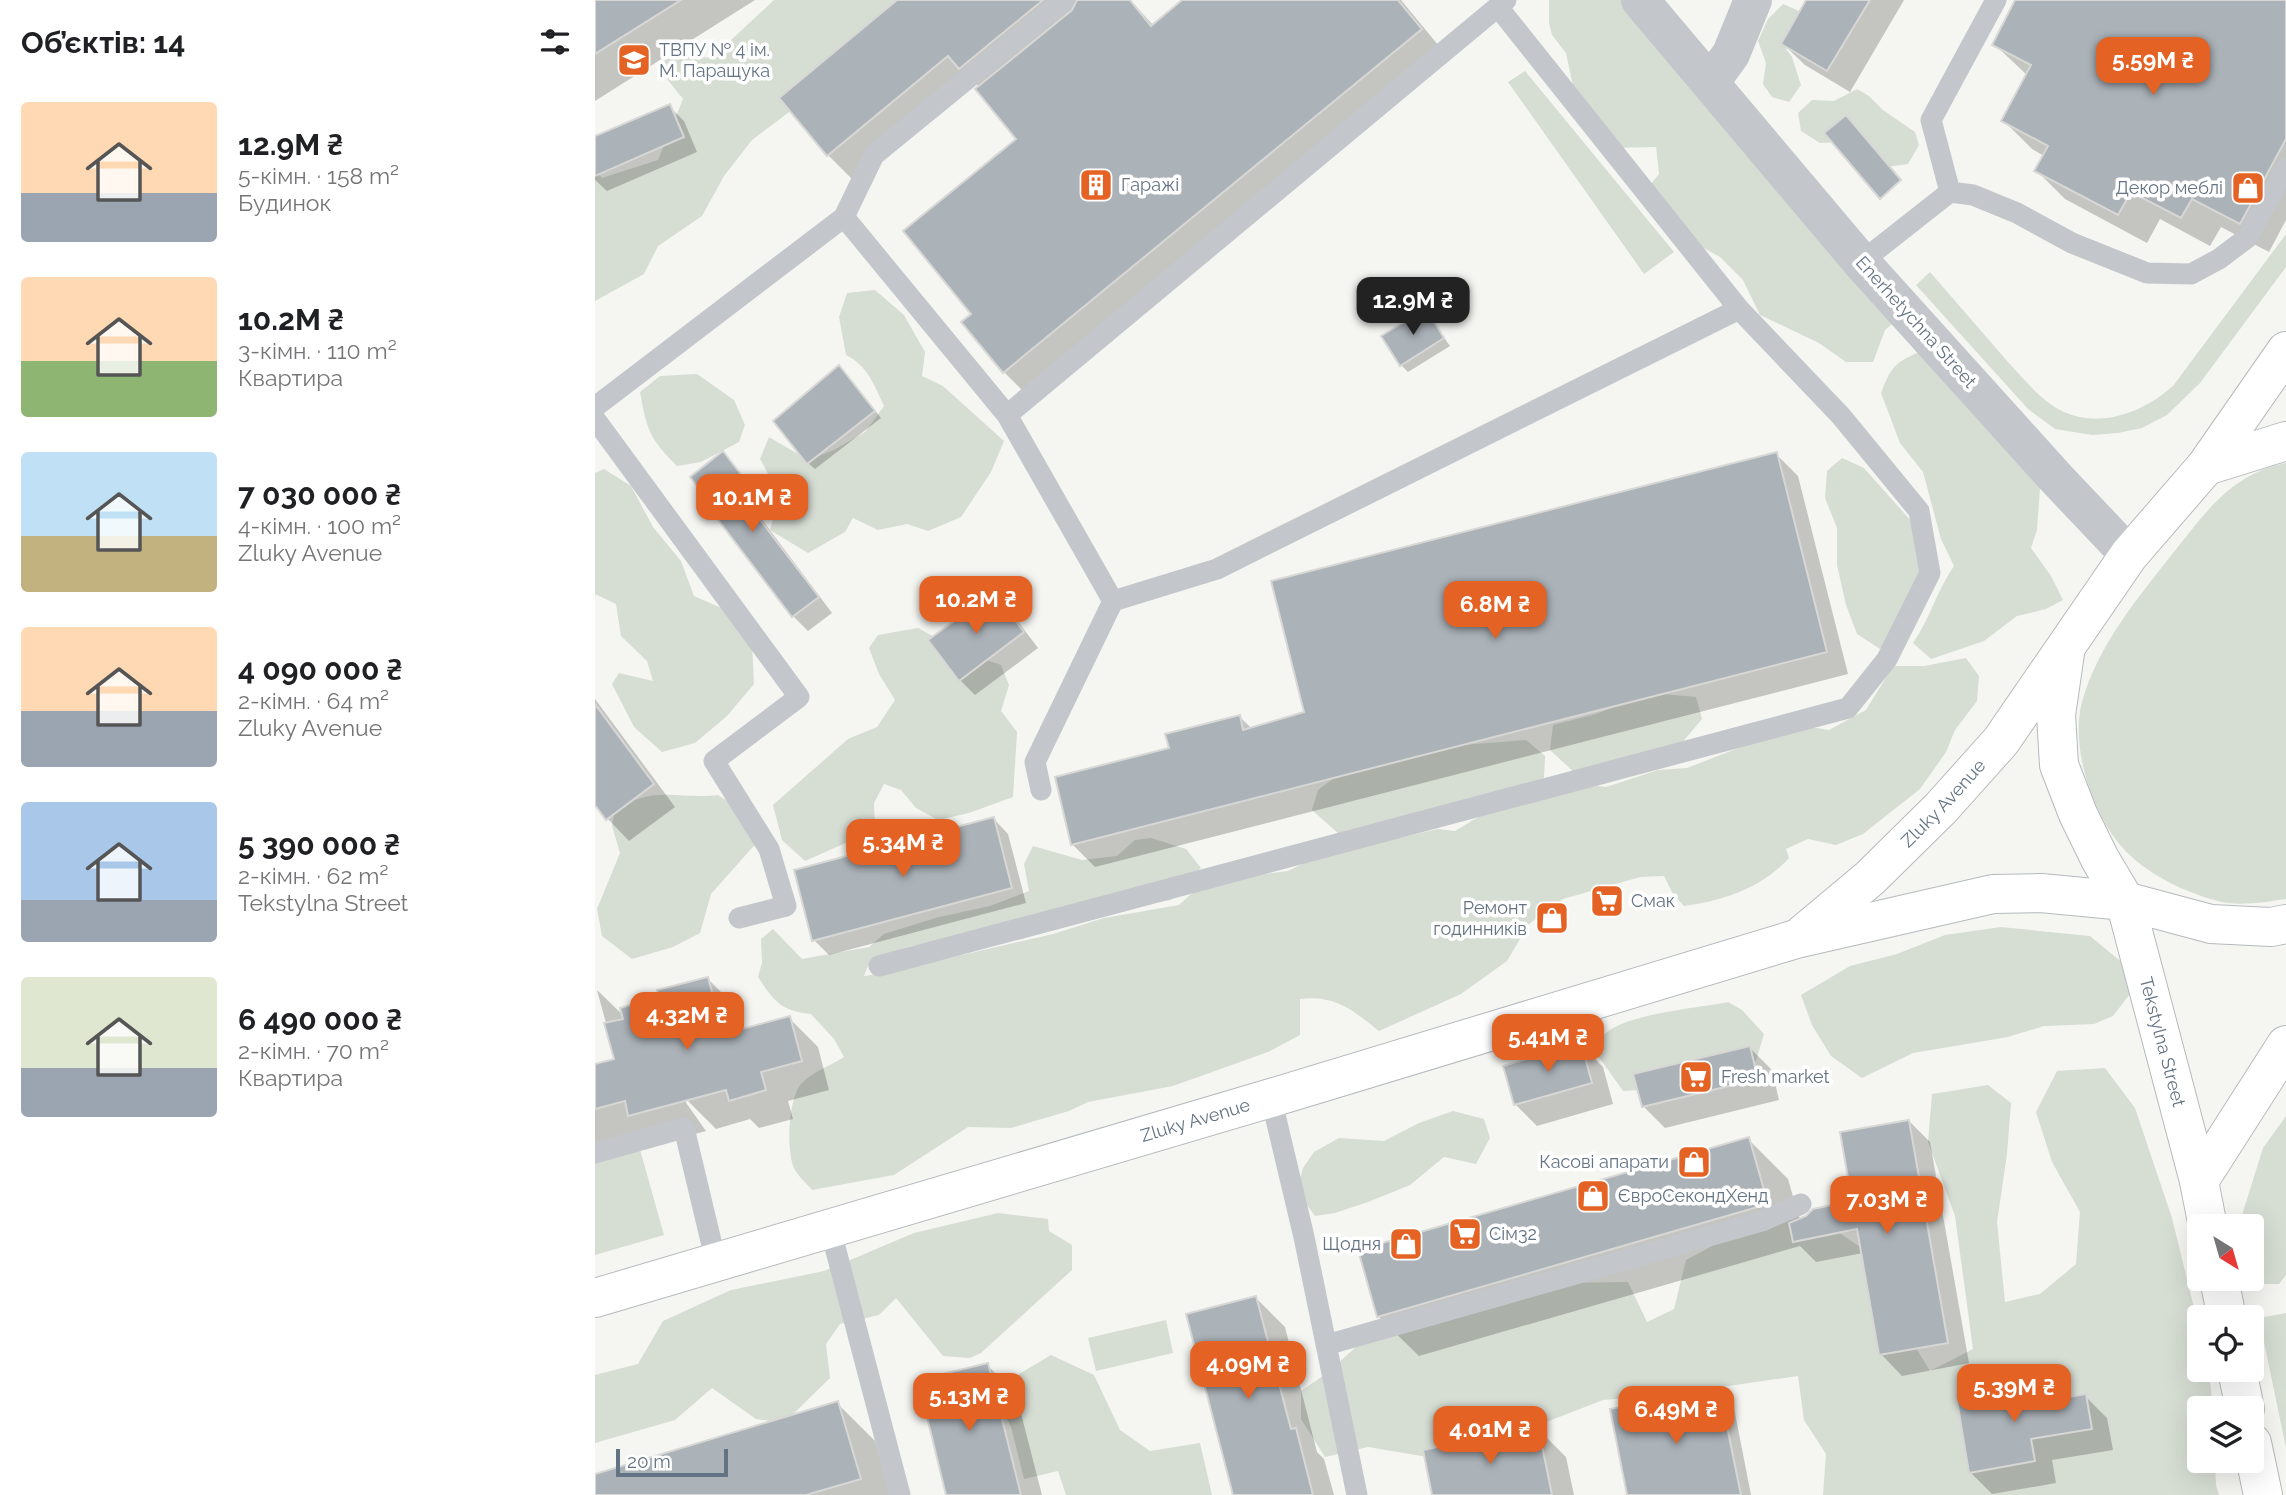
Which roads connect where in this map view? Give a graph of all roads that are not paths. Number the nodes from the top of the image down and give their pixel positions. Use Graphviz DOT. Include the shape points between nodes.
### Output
graph roads {
  1 [pos="1064,0"];
  2 [pos="1640,0"];
  3 [pos="1753,0"];
  4 [pos="1996,0"];
  5 [pos="1502,3"];
  6 [pos="1710,83"];
  7 [pos="2286,168"];
  8 [pos="1950,192"];
  9 [pos="844,217"];
  10 [pos="1861,262"];
  11 [pos="1739,309"];
  12 [pos="2286,351"];
  13 [pos="595,407"];
  14 [pos="1007,415"];
  15 [pos="595,419"];
  16 [pos="2286,441"];
  17 [pos="2206,466"];
  18 [pos="2129,555"];
  19 [pos="1113,601"];
  20 [pos="2066,644"];
  21 [pos="1041,790"];
  22 [pos="2125,901"];
  23 [pos="739,918"];
  24 [pos="2286,924"];
  25 [pos="1796,939"];
  26 [pos="879,966"];
  27 [pos="2286,1045"];
  28 [pos="1271,1098"];
  29 [pos="595,1153"];
  30 [pos="2199,1181"];
  31 [pos="1801,1204"];
  32 [pos="2205,1214"];
  33 [pos="830,1228"];
  34 [pos="716,1262"];
  35 [pos="595,1298"];
  36 [pos="1326,1345"];
  37 [pos="2258,1473"];
  38 [pos="900,1495"];
  39 [pos="1357,1495"];
  40 [pos="2263,1495"];
  1 -- 9 [label="lane" via="874,155"];
  2 -- 6 [label="street, Enerhetychna Street"];
  3 -- 6 [label="street" via="1731,54"];
  4 -- 8 [label="lane" via="1931,120"];
  5 -- 11 [label="lane"];
  5 -- 14 [label="lane"];
  6 -- 10 [label="street, Enerhetychna Street"];
  7 -- 8 [label="lane" via="2247,238 2192,274 2147,273 2072,243 2017,213 1973,195"];
  8 -- 10 [label="lane"];
  9 -- 13 [label="lane"];
  9 -- 14 [label="lane"];
  10 -- 18 [label="street, Enerhetychna Street"];
  11 -- 19 [label="lane" via="1217,569"];
  11 -- 26 [label="lane" via="1841,416 1919,511 1930,573 1887,659 1848,708"];
  12 -- 17 [label="main road, Zluky Avenue"];
  14 -- 19 [label="lane"];
  15 -- 23 [label="lane" via="799,696 714,761 769,849 786,906"];
  16 -- 17 [label="main road"];
  17 -- 18 [label="main road, Zluky Avenue"];
  18 -- 20 [label="main road, Zluky Avenue"];
  19 -- 21 [label="lane" via="1035,762"];
  20 -- 22 [label="main road, Tekstylna Street" via="2056,715 2059,765 2078,814"];
  20 -- 25 [label="main road, Zluky Avenue" via="2001,741 1941,808 1870,878"];
  22 -- 24 [label="main road, Zluky Avenue" via="2211,923"];
  22 -- 25 [label="main road, Zluky Avenue" via="2041,893 1993,894"];
  22 -- 30 [label="main road, Tekstylna Street"];
  25 -- 28 [label="main road, Zluky Avenue"];
  27 -- 30 [label="main road"];
  28 -- 33 [label="main road, Zluky Avenue"];
  28 -- 36 [label="lane"];
  29 -- 34 [label="lane" via="684,1128"];
  30 -- 32 [label="main road, Tekstylna Street"];
  31 -- 36 [label="lane" via="1762,1221"];
  33 -- 34 [label="main road, Zluky Avenue"];
  33 -- 38 [label="lane"];
  34 -- 35 [label="main road, Zluky Avenue"];
  36 -- 39 [label="lane"];
  37 -- 40 [label="main road"];
}
